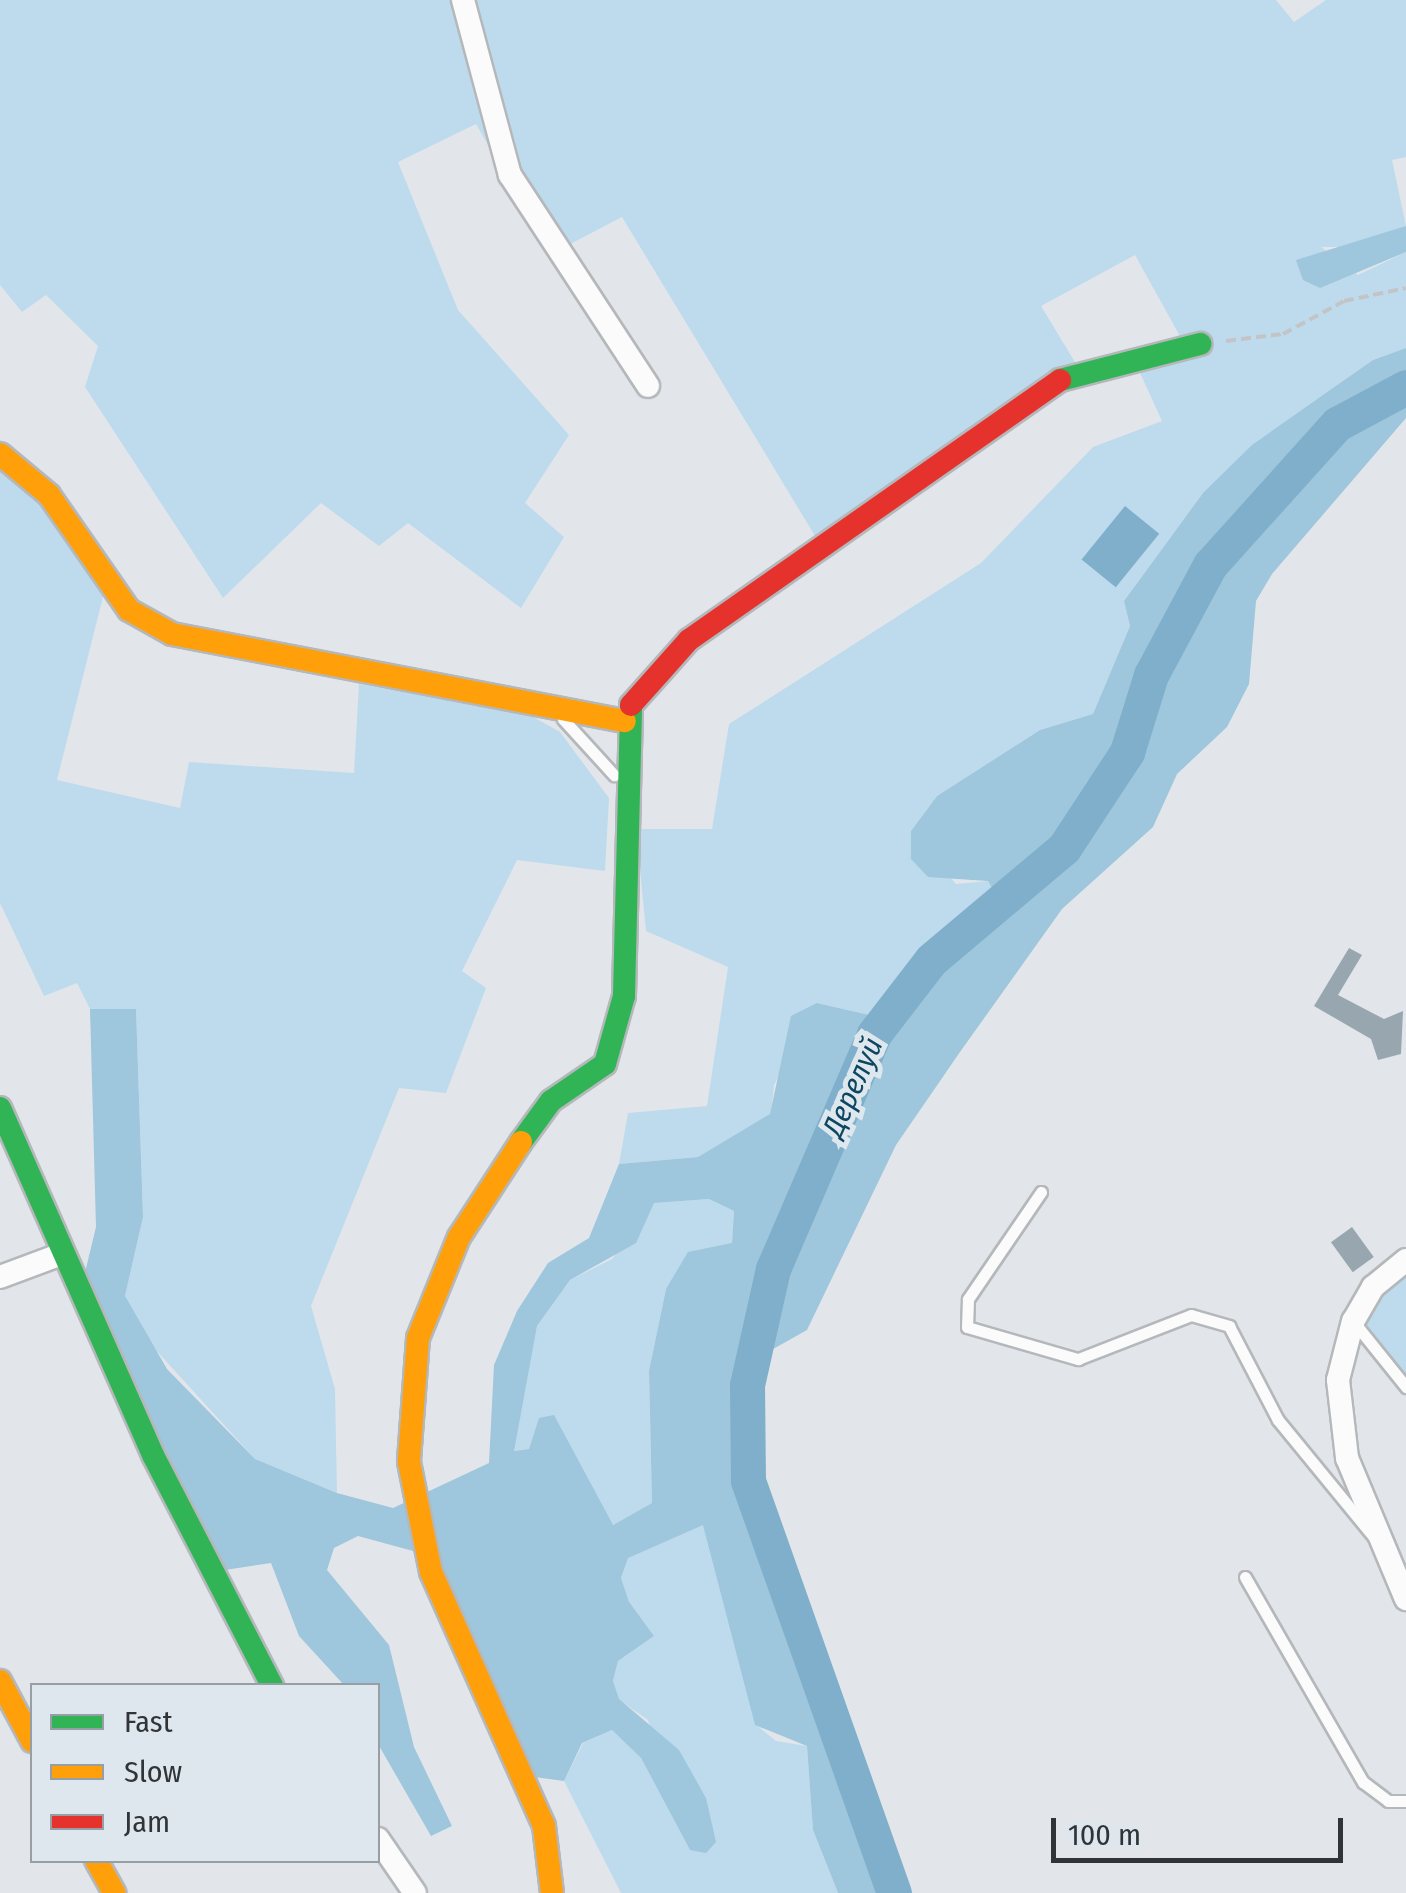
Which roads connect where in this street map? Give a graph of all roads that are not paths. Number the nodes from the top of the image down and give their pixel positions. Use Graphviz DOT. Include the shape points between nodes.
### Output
graph roads {
  1 [pos="463,0"];
  2 [pos="1200,344"];
  3 [pos="648,386"];
  4 [pos="0,454"];
  5 [pos="544,704"];
  6 [pos="625,720"];
  7 [pos="627,802"];
  8 [pos="0,1108"];
  9 [pos="1041,1192"];
  10 [pos="59,1255"];
  11 [pos="1406,1260"];
  12 [pos="0,1277"];
  13 [pos="1353,1321"];
  14 [pos="1406,1387"];
  15 [pos="1383,1546"];
  16 [pos="1244,1577"];
  17 [pos="1406,1599"];
  18 [pos="0,1681"];
  19 [pos="271,1683"];
  20 [pos="30,1738"];
  21 [pos="1406,1801"];
  22 [pos="380,1842"];
  23 [pos="98,1863"];
  24 [pos="114,1893"];
  25 [pos="415,1893"];
  26 [pos="552,1893"];
  1 -- 3 [label="street" via="510,175"];
  2 -- 6 [label="street" via="1056,382 690,640 637,690"];
  4 -- 5 [label="street" via="49,495 129,610 172,634"];
  5 -- 6 [label="street"];
  5 -- 7 [label="lane" via="608,763"];
  6 -- 7 [label="street"];
  7 -- 26 [label="street" via="624,996 605,1064 551,1100 521,1142 459,1237 418,1338 410,1462 432,1572 544,1826"];
  8 -- 10 [label="street"];
  9 -- 15 [label="lane" via="968,1299 967,1327 1078,1359 1191,1315 1229,1326 1278,1420"];
  10 -- 12 [label="street"];
  10 -- 19 [label="street"];
  11 -- 13 [label="street" via="1373,1287"];
  13 -- 14 [label="lane"];
  13 -- 15 [label="street" via="1338,1380 1347,1458"];
  15 -- 17 [label="street"];
  16 -- 21 [label="lane" via="1363,1782 1388,1800"];
  18 -- 20 [label="street"];
  22 -- 25 [label="street"];
  23 -- 24 [label="street"];
}
